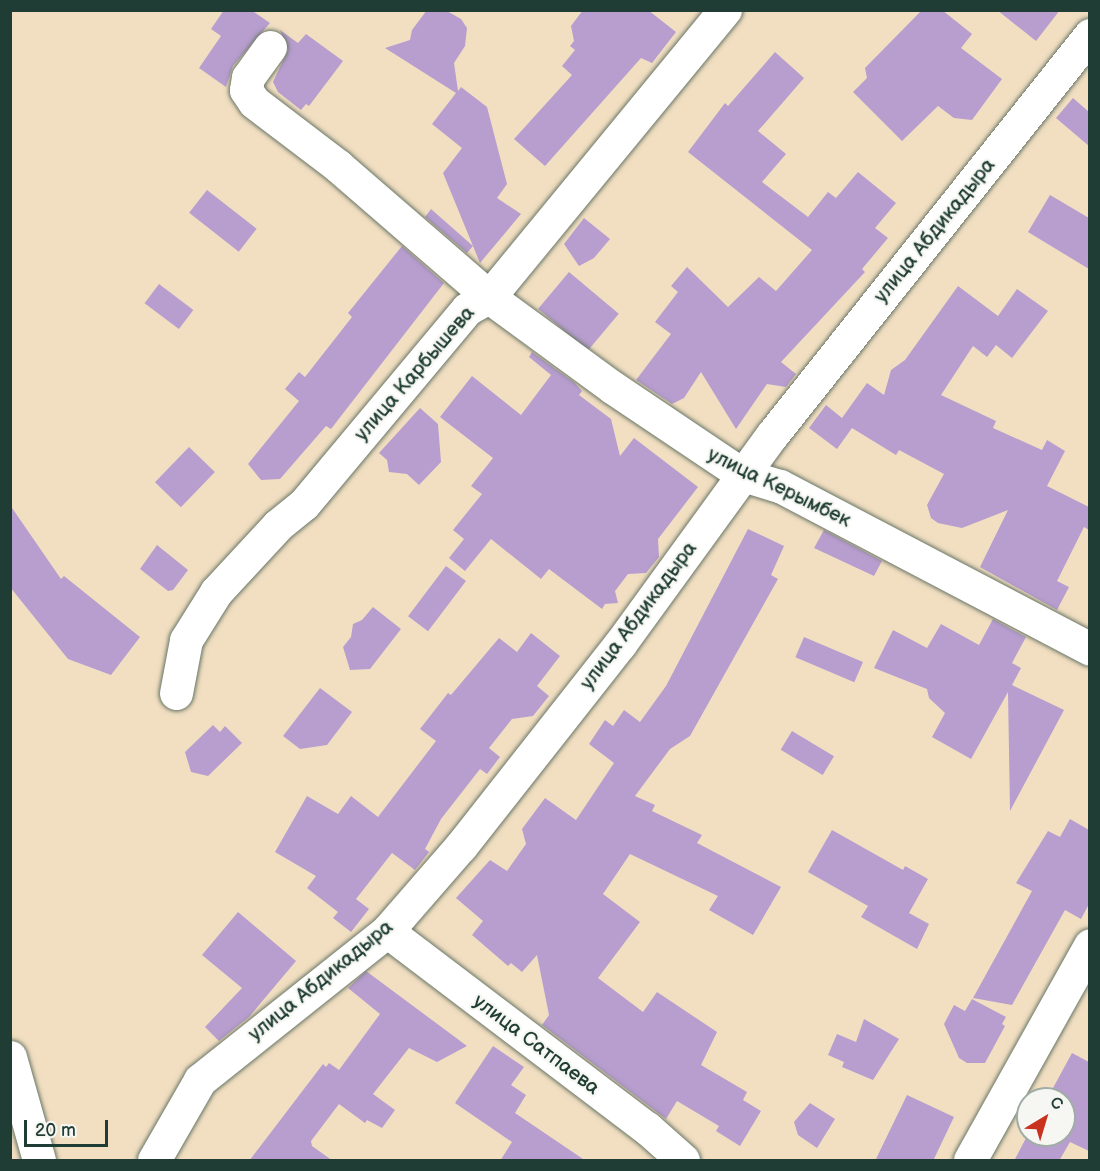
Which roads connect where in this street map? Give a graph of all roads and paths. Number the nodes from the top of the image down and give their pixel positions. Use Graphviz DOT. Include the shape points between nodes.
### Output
graph roads {
  1 [pos="725,10"];
  2 [pos="1089,35"];
  3 [pos="270,47"];
  4 [pos="489,297"];
  5 [pos="743,475"];
  6 [pos="1089,649"];
  7 [pos="176,693"];
  8 [pos="387,931"];
  9 [pos="1089,945"];
  10 [pos="10,1057"];
  11 [pos="39,1161"];
  12 [pos="154,1161"];
  13 [pos="683,1161"];
  14 [pos="970,1161"];
  1 -- 4 [label="street, улица Карбышева"];
  2 -- 5 [label="street, улица Абдикадыра"];
  3 -- 4 [label="street, улица Керымбек" via="248,77 248,96 338,166"];
  4 -- 5 [label="street, улица Керымбек" via="678,435"];
  4 -- 7 [label="street, улица Карбышева" via="467,309 304,504 278,525 210,600 186,640"];
  5 -- 6 [label="street, улица Керымбек" via="780,486"];
  5 -- 8 [label="street, улица Абдикадыра" via="620,644 460,846"];
  8 -- 12 [label="street, улица Абдикадыра" via="200,1080"];
  8 -- 13 [label="street, улица Сатпаева" via="647,1128"];
  9 -- 14 [label="street"];
  10 -- 11 [label="street"];
}
